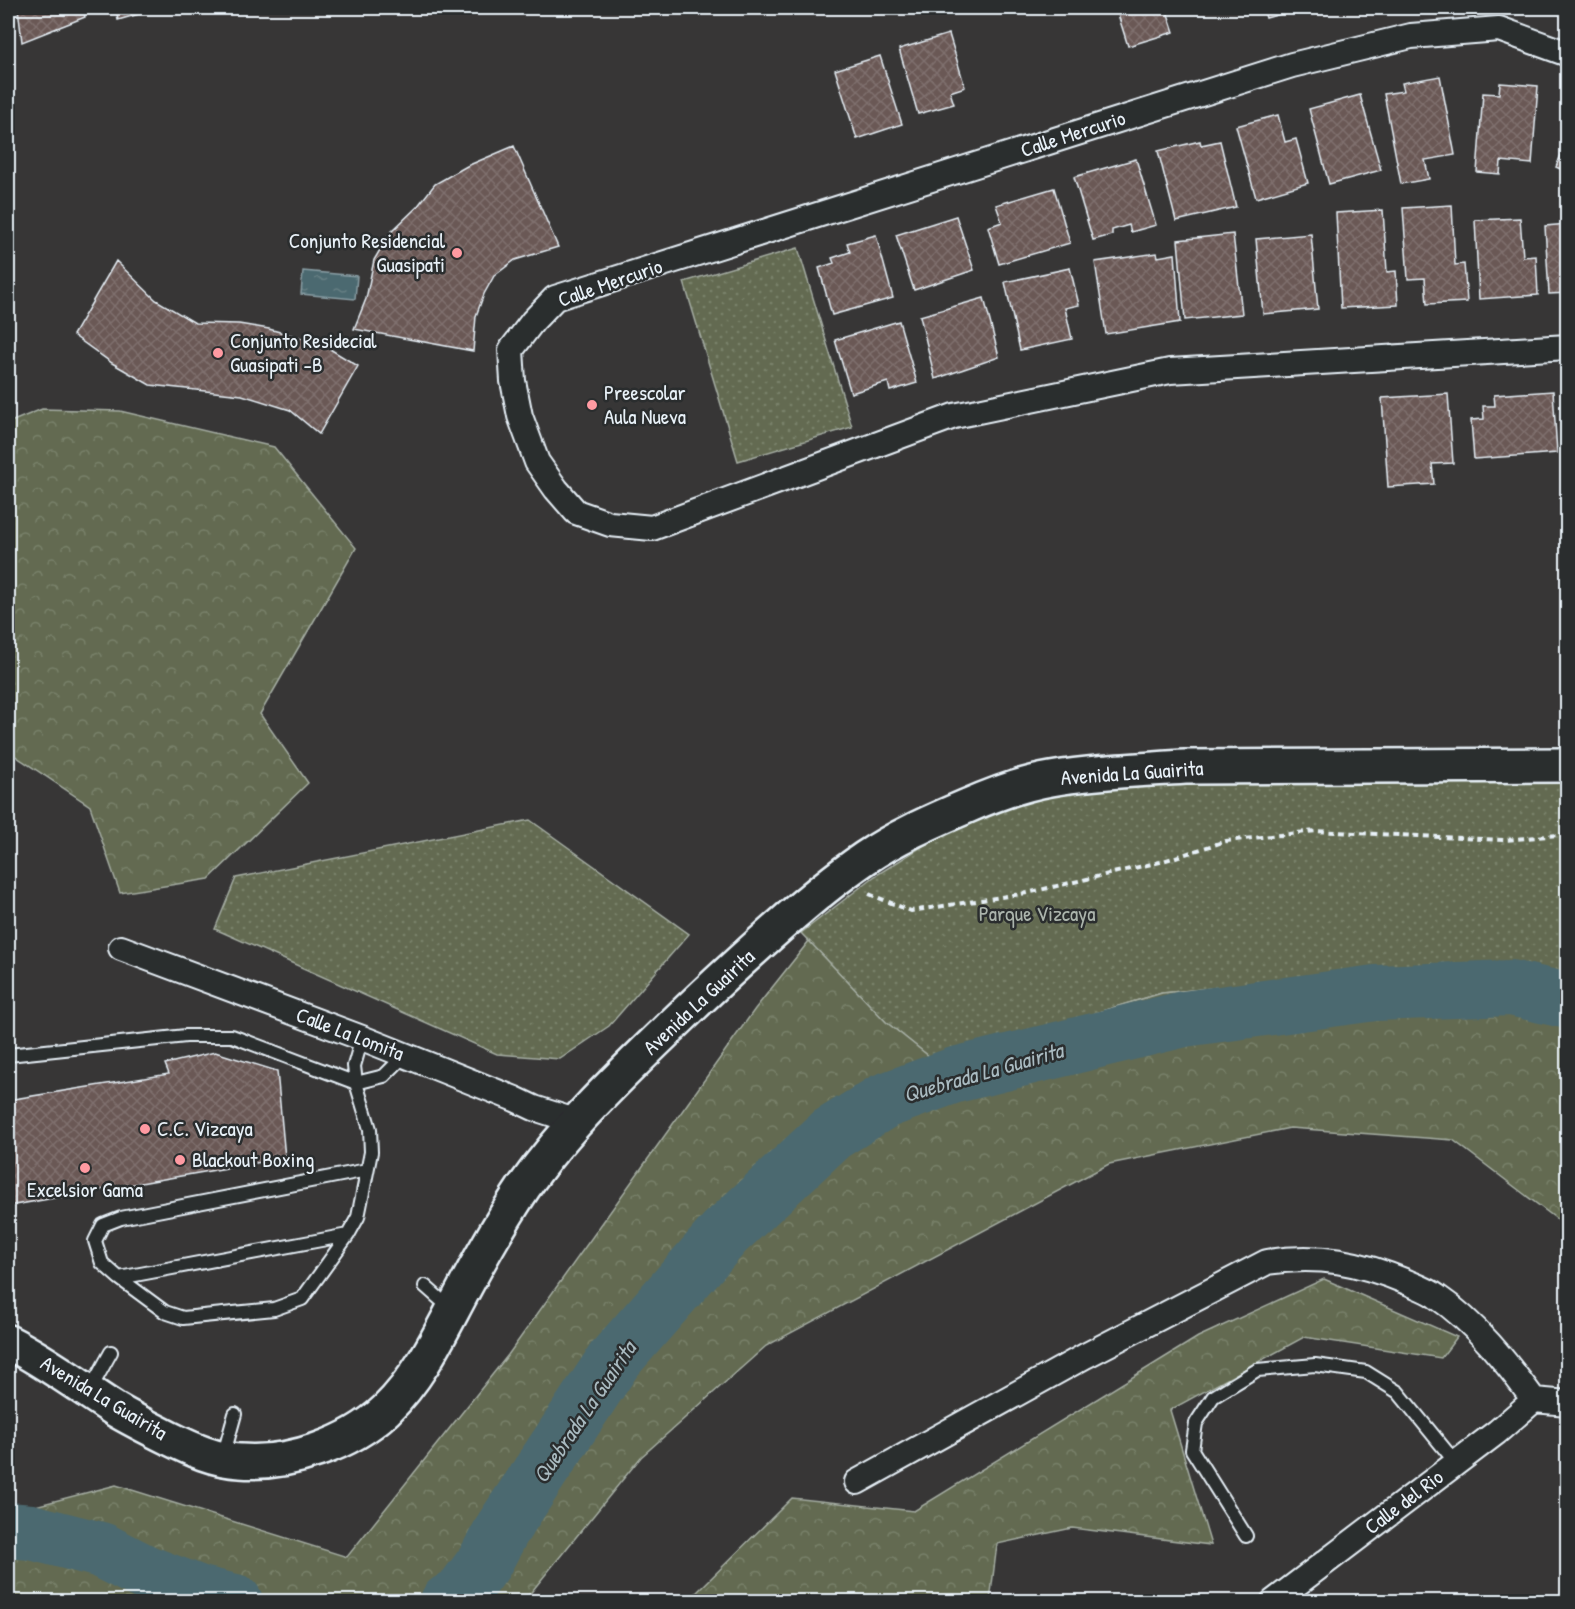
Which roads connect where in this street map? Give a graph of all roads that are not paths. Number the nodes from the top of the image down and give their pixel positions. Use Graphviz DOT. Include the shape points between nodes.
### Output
graph roads {
  1 [pos="1568,54"];
  2 [pos="1568,347"];
  3 [pos="1568,765"];
  4 [pos="121,948"];
  5 [pos="362,1038"];
  6 [pos="8,1055"];
  7 [pos="405,1055"];
  8 [pos="356,1083"];
  9 [pos="578,1122"];
  10 [pos="368,1170"];
  11 [pos="348,1235"];
  12 [pos="119,1278"];
  13 [pos="425,1286"];
  14 [pos="453,1310"];
  15 [pos="8,1342"];
  16 [pos="111,1352"];
  17 [pos="89,1392"];
  18 [pos="1534,1400"];
  19 [pos="1568,1403"];
  20 [pos="235,1414"];
  21 [pos="222,1459"];
  22 [pos="1456,1463"];
  23 [pos="858,1482"];
  24 [pos="1246,1536"];
  25 [pos="1273,1602"];
  1 -- 2 [label="street, Calle Mercurio" via="1499,29 1411,36 1292,65 555,298 511,350 520,416 537,462 556,489 576,512 610,524 652,528 954,416 1159,374"];
  3 -- 9 [label="street, Avenida La Guairita" via="1185,767 1051,779 988,797 900,837 863,859 807,903 720,979"];
  4 -- 5 [label="street, Calle La Lomita"];
  5 -- 7 [label="street, Calle La Lomita"];
  5 -- 8 [label="lane" via="354,1066"];
  6 -- 8 [label="lane" via="186,1036 232,1036"];
  7 -- 8 [label="lane" via="384,1076"];
  7 -- 9 [label="street, Calle La Lomita"];
  8 -- 10 [label="lane" via="370,1129"];
  9 -- 14 [label="street, Avenida La Guairita" via="551,1152 503,1219"];
  10 -- 11 [label="lane" via="358,1217"];
  10 -- 12 [label="lane" via="103,1225 95,1240 102,1263"];
  11 -- 12 [label="lane"];
  11 -- 12 [label="lane" via="302,1299 274,1309 183,1318 165,1312"];
  13 -- 14 [label="lane"];
  14 -- 21 [label="street, Avenida La Guairita" via="417,1373 367,1425 334,1444 298,1455 262,1461"];
  15 -- 17 [label="street, Avenida La Guairita"];
  16 -- 17 [label="lane"];
  17 -- 21 [label="street, Avenida La Guairita" via="147,1427"];
  18 -- 19 [label="street"];
  18 -- 22 [label="street, Calle del Rio"];
  18 -- 23 [label="street" via="1474,1327 1435,1294 1378,1270 1324,1259 1296,1258 1268,1262 1085,1356"];
  20 -- 21 [label="lane"];
  22 -- 24 [label="lane" via="1398,1392 1366,1372 1315,1365 1257,1370 1213,1397 1196,1424 1192,1450"];
  22 -- 25 [label="street, Calle del Rio"];
}
